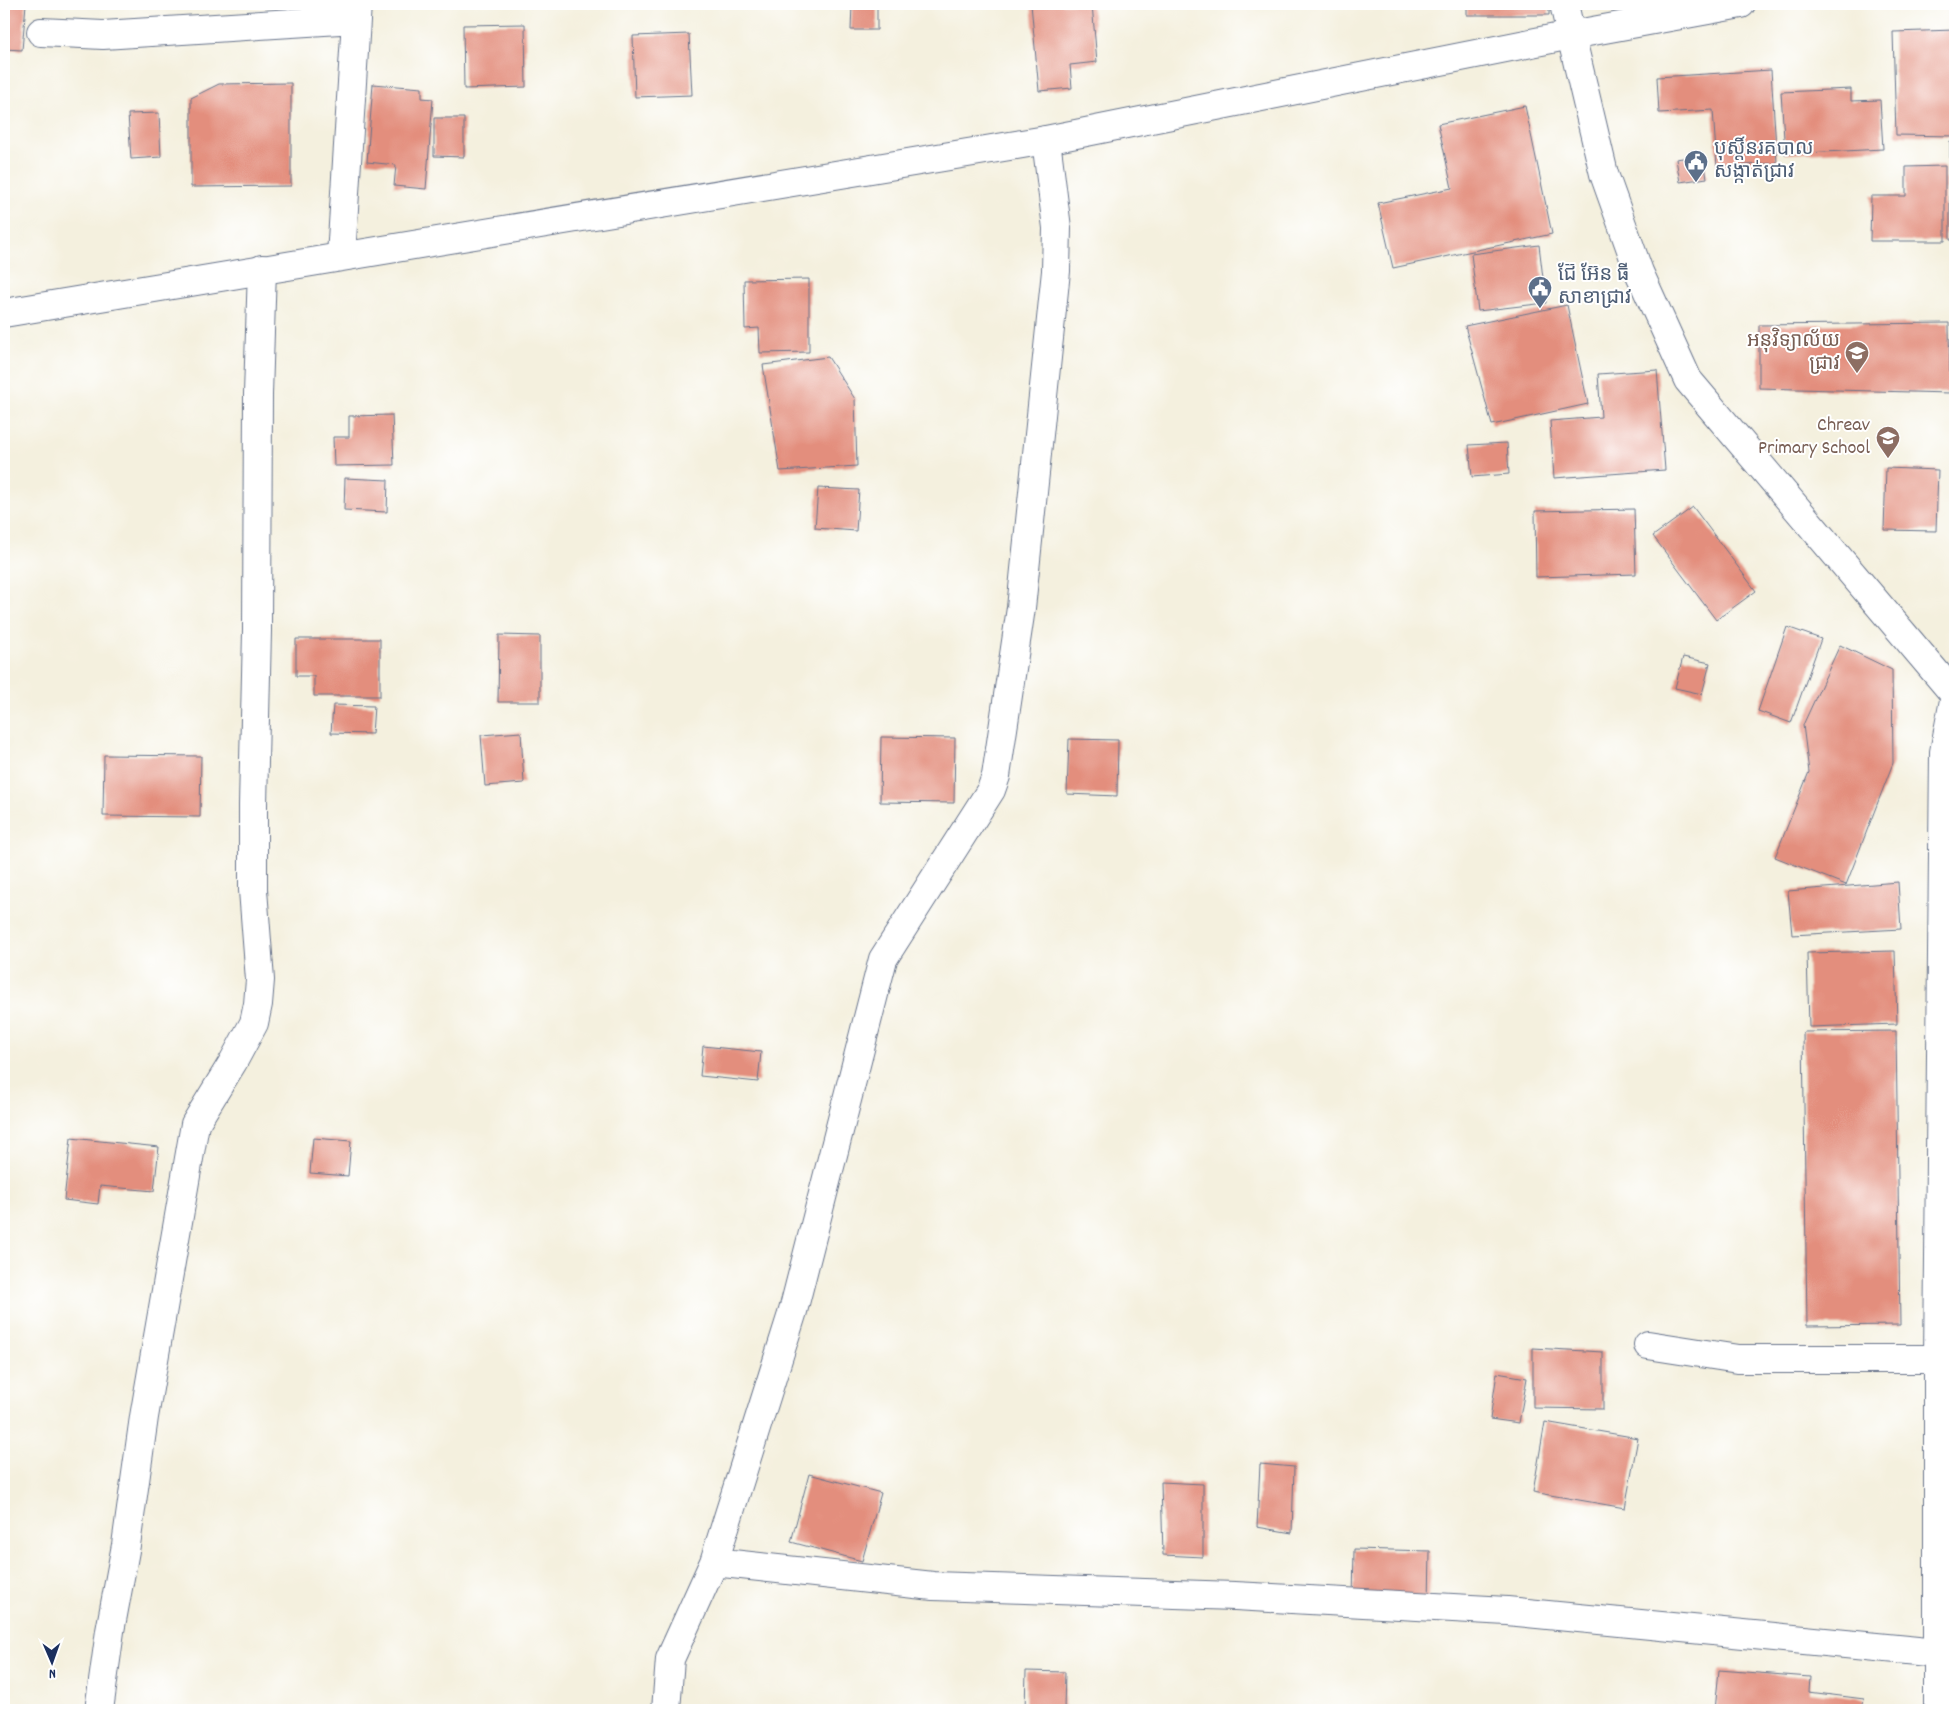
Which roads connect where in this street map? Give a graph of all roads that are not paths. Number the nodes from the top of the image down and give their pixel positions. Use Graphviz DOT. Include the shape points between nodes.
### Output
graph roads {
  1 [pos="1564,4"];
  2 [pos="1741,4"];
  3 [pos="356,12"];
  4 [pos="41,32"];
  5 [pos="1571,35"];
  6 [pos="1046,140"];
  7 [pos="341,256"];
  8 [pos="262,269"];
  9 [pos="4,313"];
  10 [pos="1955,695"];
  11 [pos="1648,1345"];
  12 [pos="1947,1359"];
  13 [pos="714,1562"];
  14 [pos="1938,1653"];
  15 [pos="99,1710"];
  16 [pos="666,1710"];
  17 [pos="1938,1710"];
  1 -- 5 [label="street"];
  2 -- 5 [label="street"];
  3 -- 4 [label="street" via="103,35"];
  3 -- 7 [label="street"];
  5 -- 6 [label="street"];
  5 -- 10 [label="street" via="1604,174 1639,272 1688,380"];
  6 -- 7 [label="street"];
  6 -- 13 [label="street" via="1057,228 1056,271 1021,608 996,776 991,790 883,959 793,1311"];
  7 -- 8 [label="street"];
  8 -- 9 [label="street"];
  8 -- 15 [label="street" via="253,805 253,890 260,980 258,1004 254,1023 194,1124 150,1378"];
  10 -- 12 [label="street" via="1944,752"];
  11 -- 12 [label="street" via="1738,1359"];
  12 -- 14 [label="street"];
  13 -- 14 [label="street" via="933,1586 1235,1596 1508,1612"];
  13 -- 16 [label="street" via="670,1659"];
  14 -- 17 [label="street"];
}
